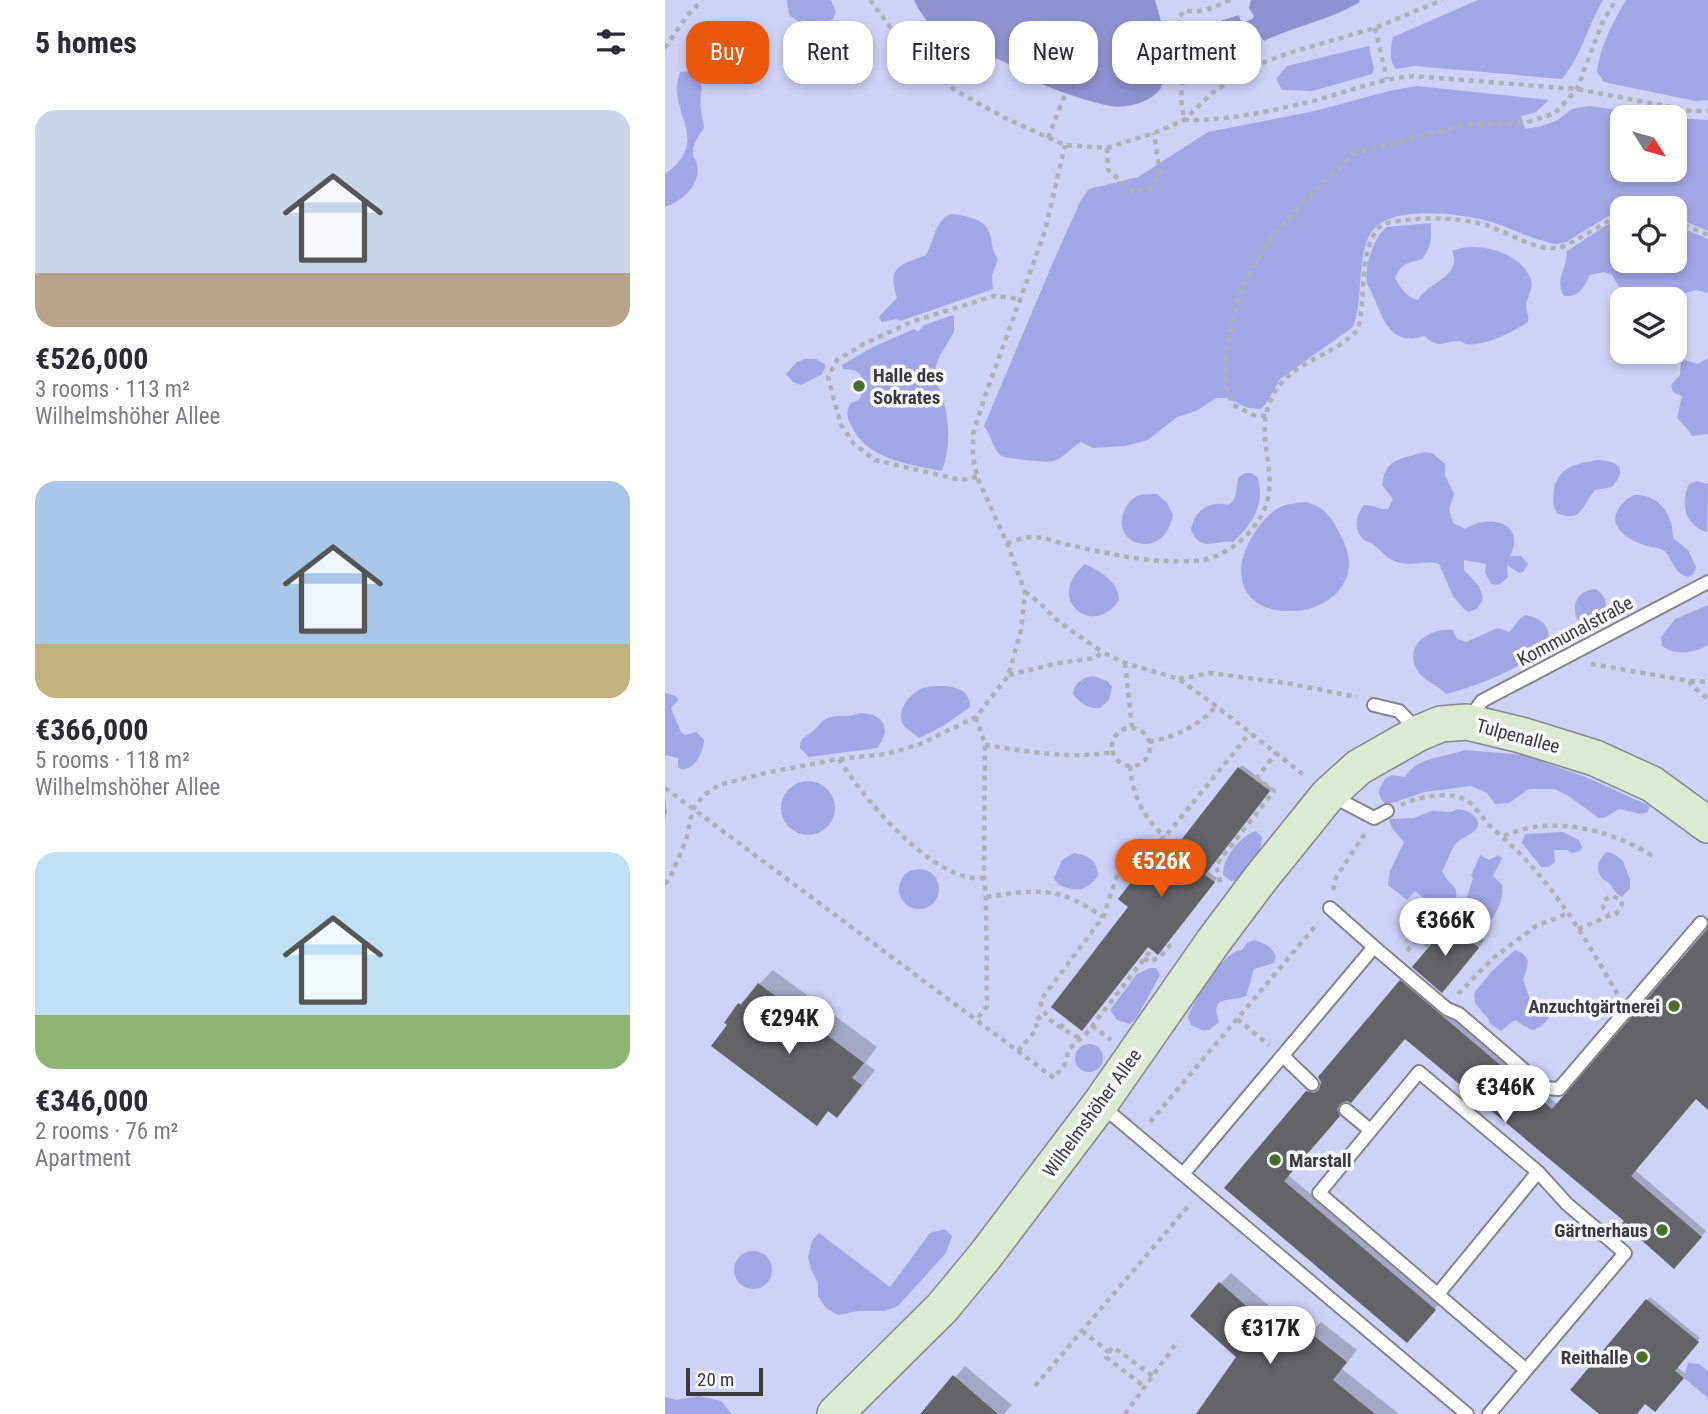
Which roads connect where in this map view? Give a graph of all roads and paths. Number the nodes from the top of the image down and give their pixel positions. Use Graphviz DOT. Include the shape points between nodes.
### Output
graph roads {
  1 [pos="702,0"];
  2 [pos="870,0"];
  3 [pos="1230,0"];
  4 [pos="1443,0"];
  5 [pos="1616,0"];
  6 [pos="887,23"];
  7 [pos="1375,28"];
  8 [pos="665,48"];
  9 [pos="1387,79"];
  10 [pos="948,84"];
  11 [pos="1577,89"];
  12 [pos="1066,92"];
  13 [pos="1708,111"];
  14 [pos="1184,120"];
  15 [pos="1154,133"];
  16 [pos="1048,138"];
  17 [pos="1065,145"];
  18 [pos="1107,148"];
  19 [pos="1610,219"];
  20 [pos="1687,226"];
  21 [pos="1708,235"];
  22 [pos="1021,299"];
  23 [pos="1266,415"];
  24 [pos="977,477"];
  25 [pos="1007,543"];
  26 [pos="1708,582"];
  27 [pos="1025,592"];
  28 [pos="1580,651"];
  29 [pos="1102,652"];
  30 [pos="1125,663"];
  31 [pos="1008,676"];
  32 [pos="1178,679"];
  33 [pos="1690,681"];
  34 [pos="1708,682"];
  35 [pos="1708,699"];
  36 [pos="1374,705"];
  37 [pos="1216,706"];
  38 [pos="976,716"];
  39 [pos="1467,722"];
  40 [pos="1132,727"];
  41 [pos="1250,733"];
  42 [pos="1419,733"];
  43 [pos="1149,742"];
  44 [pos="985,745"];
  45 [pos="1112,752"];
  46 [pos="1276,753"];
  47 [pos="838,759"];
  48 [pos="1130,766"];
  49 [pos="665,788"];
  50 [pos="1328,794"];
  51 [pos="693,809"];
  52 [pos="1387,811"];
  53 [pos="1374,818"];
  54 [pos="1708,825"];
  55 [pos="1165,836"];
  56 [pos="1504,836"];
  57 [pos="1653,856"];
  58 [pos="984,878"];
  59 [pos="665,884"];
  60 [pos="1213,890"];
  61 [pos="986,897"];
  62 [pos="1330,908"];
  63 [pos="1569,913"];
  64 [pos="1608,914"];
  65 [pos="1437,916"];
  66 [pos="1104,917"];
  67 [pos="1701,923"];
  68 [pos="1316,927"];
  69 [pos="1578,929"];
  70 [pos="1178,936"];
  71 [pos="1418,938"];
  72 [pos="1374,947"];
  73 [pos="1429,947"];
  74 [pos="1151,950"];
  75 [pos="1144,958"];
  76 [pos="1395,965"];
  77 [pos="1447,1009"];
  78 [pos="1627,1010"];
  79 [pos="1044,1015"];
  80 [pos="1237,1019"];
  81 [pos="1068,1020"];
  82 [pos="976,1021"];
  83 [pos="1061,1028"];
  84 [pos="1079,1038"];
  85 [pos="1018,1051"];
  86 [pos="1283,1056"];
  87 [pos="1312,1084"];
  88 [pos="1100,1104"];
  89 [pos="1346,1110"];
  90 [pos="1370,1130"];
  91 [pos="1139,1136"];
  92 [pos="1538,1172"];
  93 [pos="1183,1174"];
  94 [pos="1202,1190"];
  95 [pos="1438,1294"];
  96 [pos="1082,1331"];
  97 [pos="1178,1341"];
  98 [pos="1109,1352"];
  99 [pos="1526,1370"];
  100 [pos="1153,1376"];
  101 [pos="1035,1386"];
  102 [pos="1145,1387"];
  103 [pos="835,1414"];
  104 [pos="1125,1414"];
  105 [pos="1468,1414"];
  106 [pos="1489,1414"];
  1 -- 8 [label="path"];
  2 -- 6 [label="path"];
  3 -- 14 [label="path" via="1194,13 1185,9 1179,17"];
  4 -- 7 [label="path"];
  5 -- 11 [label="path"];
  7 -- 9 [label="path"];
  7 -- 14 [label="path" via="1251,67 1211,94"];
  9 -- 11 [label="path" via="1413,76"];
  9 -- 14 [label="path" via="1312,101 1215,121"];
  10 -- 16 [label="path"];
  11 -- 13 [label="path"];
  11 -- 23 [label="path" via="1555,113 1525,123 1466,124 1353,154 1305,200 1265,246 1240,293 1226,350 1226,387 1233,405 1256,416"];
  12 -- 16 [label="path"];
  14 -- 15 [label="path"];
  15 -- 18 [label="path"];
  15 -- 18 [label="path" via="1160,174 1150,188 1132,191 1108,170"];
  16 -- 17 [label="path"];
  17 -- 18 [label="path"];
  17 -- 22 [label="path" via="1045,231"];
  19 -- 23 [label="path" via="1556,249 1470,222 1431,218 1386,223 1378,228 1368,251 1358,328 1293,371 1274,394"];
  20 -- 21 [label="path"];
  22 -- 24 [label="path" via="974,434"];
  22 -- 24 [label="path" via="993,296 911,322 837,360 828,377 841,425 854,444 875,460 961,480"];
  23 -- 25 [label="path" via="1269,492 1259,520 1226,551 1203,560 1139,560 1033,537"];
  24 -- 25 [label="path"];
  25 -- 27 [label="path"];
  26 -- 28 [label="lane, Kommunalstraße"];
  27 -- 29 [label="path"];
  27 -- 31 [label="path" via="1021,631"];
  28 -- 33 [label="path" via="1589,664"];
  28 -- 39 [label="lane, Kommunalstraße" via="1482,701"];
  29 -- 30 [label="path"];
  29 -- 31 [label="path" via="1095,658"];
  30 -- 32 [label="path"];
  30 -- 40 [label="path"];
  31 -- 38 [label="path"];
  32 -- 36 [label="path" via="1211,673 1292,684 1361,698"];
  32 -- 37 [label="path"];
  33 -- 34 [label="path"];
  33 -- 35 [label="path"];
  36 -- 42 [label="lane" via="1399,711"];
  37 -- 41 [label="path"];
  37 -- 43 [label="path" via="1192,727"];
  38 -- 44 [label="path"];
  38 -- 47 [label="path" via="918,745"];
  39 -- 42 [label="main road, Tulpenallee" via="1441,724"];
  39 -- 54 [label="main road, Tulpenallee" via="1595,758 1652,785"];
  40 -- 43 [label="path" via="1140,729"];
  40 -- 45 [label="path" via="1120,730 1112,740"];
  41 -- 46 [label="path"];
  41 -- 55 [label="path"];
  42 -- 50 [label="main road, Tulpenallee" via="1359,767"];
  43 -- 48 [label="path" via="1147,757"];
  44 -- 45 [label="path" via="1054,754"];
  44 -- 58 [label="path"];
  45 -- 48 [label="path" via="1117,761"];
  46 -- 50 [label="path"];
  46 -- 60 [label="path" via="1256,779 1274,791 1216,865 1220,881"];
  47 -- 51 [label="path" via="719,785"];
  47 -- 58 [label="path" via="868,802 909,842 949,870 973,880"];
  48 -- 55 [label="path" via="1140,806"];
  49 -- 51 [label="path"];
  50 -- 53 [label="lane"];
  50 -- 88 [label="main road, Wilhelmshöher Allee" via="1213,942"];
  51 -- 59 [label="path" via="686,840"];
  51 -- 82 [label="path"];
  52 -- 53 [label="lane"];
  52 -- 56 [label="path" via="1408,802 1453,795 1467,800"];
  53 -- 62 [label="path" via="1336,877"];
  55 -- 66 [label="path" via="1117,876"];
  56 -- 57 [label="path" via="1551,827 1584,829 1621,838"];
  56 -- 63 [label="path"];
  58 -- 61 [label="path"];
  61 -- 66 [label="path" via="1051,891 1074,898"];
  61 -- 82 [label="path" via="987,1006"];
  62 -- 72 [label="lane"];
  63 -- 69 [label="path"];
  63 -- 77 [label="path" via="1536,926 1493,958"];
  64 -- 64 [label="path" via="1621,909 1620,900 1612,896 1604,900"];
  64 -- 69 [label="path"];
  65 -- 71 [label="path"];
  66 -- 79 [label="path" via="1040,1000"];
  67 -- 78 [label="lane"];
  68 -- 80 [label="path"];
  69 -- 78 [label="path"];
  70 -- 75 [label="path" via="1160,957 1150,962"];
  71 -- 73 [label="path"];
  71 -- 76 [label="path"];
  72 -- 76 [label="lane"];
  72 -- 86 [label="lane"];
  74 -- 75 [label="path"];
  75 -- 84 [label="path" via="1094,1027"];
  76 -- 77 [label="lane"];
  77 -- 78 [label="lane" via="1545,1088 1559,1089"];
  79 -- 83 [label="path"];
  79 -- 85 [label="path" via="1035,1020 1037,1029"];
  80 -- 86 [label="path"];
  80 -- 91 [label="path"];
  81 -- 83 [label="path"];
  82 -- 85 [label="path"];
  83 -- 84 [label="path"];
  84 -- 85 [label="path" via="1054,1078"];
  86 -- 87 [label="lane"];
  86 -- 93 [label="lane"];
  88 -- 91 [label="lane"];
  88 -- 103 [label="main road, Wilhelmshöher Allee" via="942,1307"];
  89 -- 90 [label="lane"];
  90 -- 92 [label="lane" via="1419,1072"];
  90 -- 95 [label="lane" via="1319,1192"];
  91 -- 93 [label="lane"];
  92 -- 95 [label="lane"];
  92 -- 99 [label="lane" via="1567,1204 1625,1253"];
  93 -- 94 [label="lane"];
  94 -- 96 [label="path"];
  94 -- 105 [label="lane"];
  95 -- 99 [label="lane"];
  96 -- 98 [label="path"];
  96 -- 101 [label="path"];
  97 -- 100 [label="path"];
  98 -- 100 [label="path" via="1113,1347"];
  98 -- 102 [label="path" via="1105,1357"];
  99 -- 106 [label="lane"];
  100 -- 102 [label="path"];
  102 -- 104 [label="path"];
}
